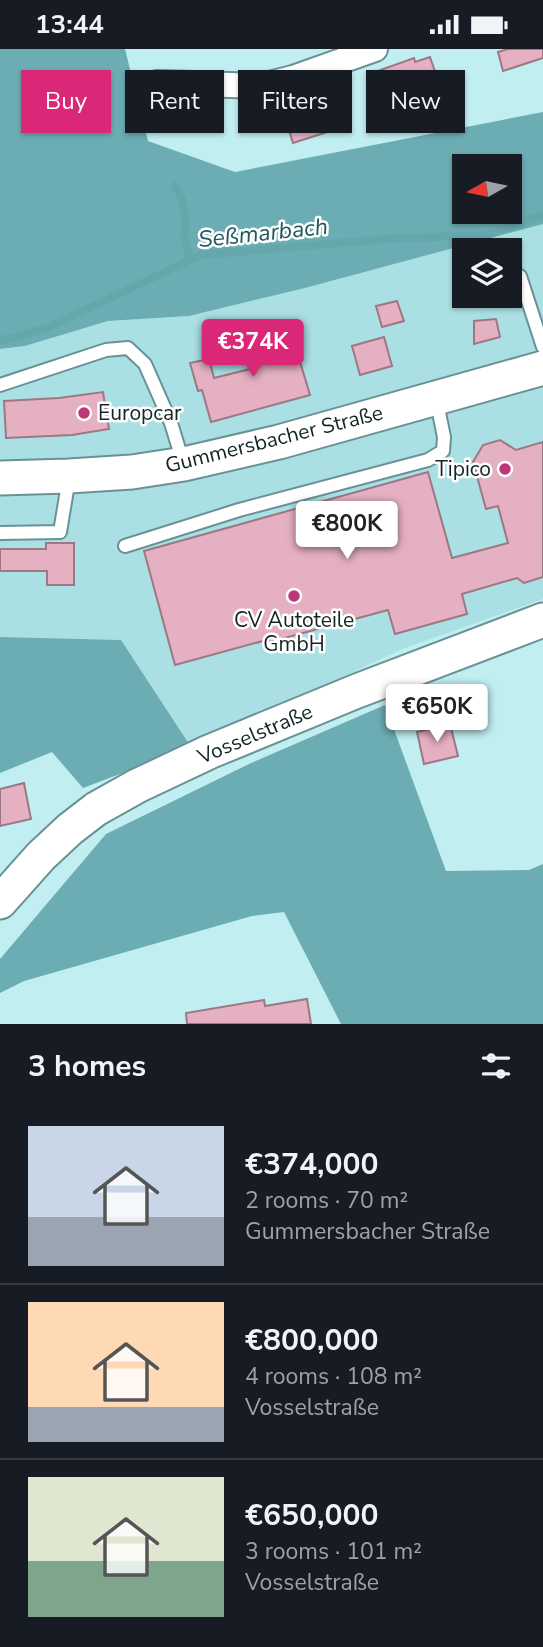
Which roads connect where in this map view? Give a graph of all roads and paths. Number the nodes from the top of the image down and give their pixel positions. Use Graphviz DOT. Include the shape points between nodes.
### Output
graph roads {
  1 [pos="375,49"];
  2 [pos="224,85"];
  3 [pos="522,282"];
  4 [pos="543,347"];
  5 [pos="543,368"];
  6 [pos="0,385"];
  7 [pos="436,397"];
  8 [pos="184,464"];
  9 [pos="69,476"];
  10 [pos="0,478"];
  11 [pos="0,533"];
  12 [pos="125,547"];
  13 [pos="543,621"];
  14 [pos="0,902"];
  1 -- 2 [label="street" via="261,86"];
  3 -- 4 [label="lane"];
  5 -- 7 [label="street, Gummersbacher Straße"];
  6 -- 8 [label="lane" via="106,350 128,348 145,364"];
  7 -- 8 [label="street, Gummersbacher Straße"];
  7 -- 12 [label="lane" via="443,451 428,460 239,510"];
  8 -- 9 [label="street, Gummersbacher Straße"];
  9 -- 10 [label="street, Gummersbacher Straße"];
  9 -- 11 [label="lane" via="60,532"];
  13 -- 14 [label="street, Vosselstraße" via="357,691 137,786 70,829"];
}
